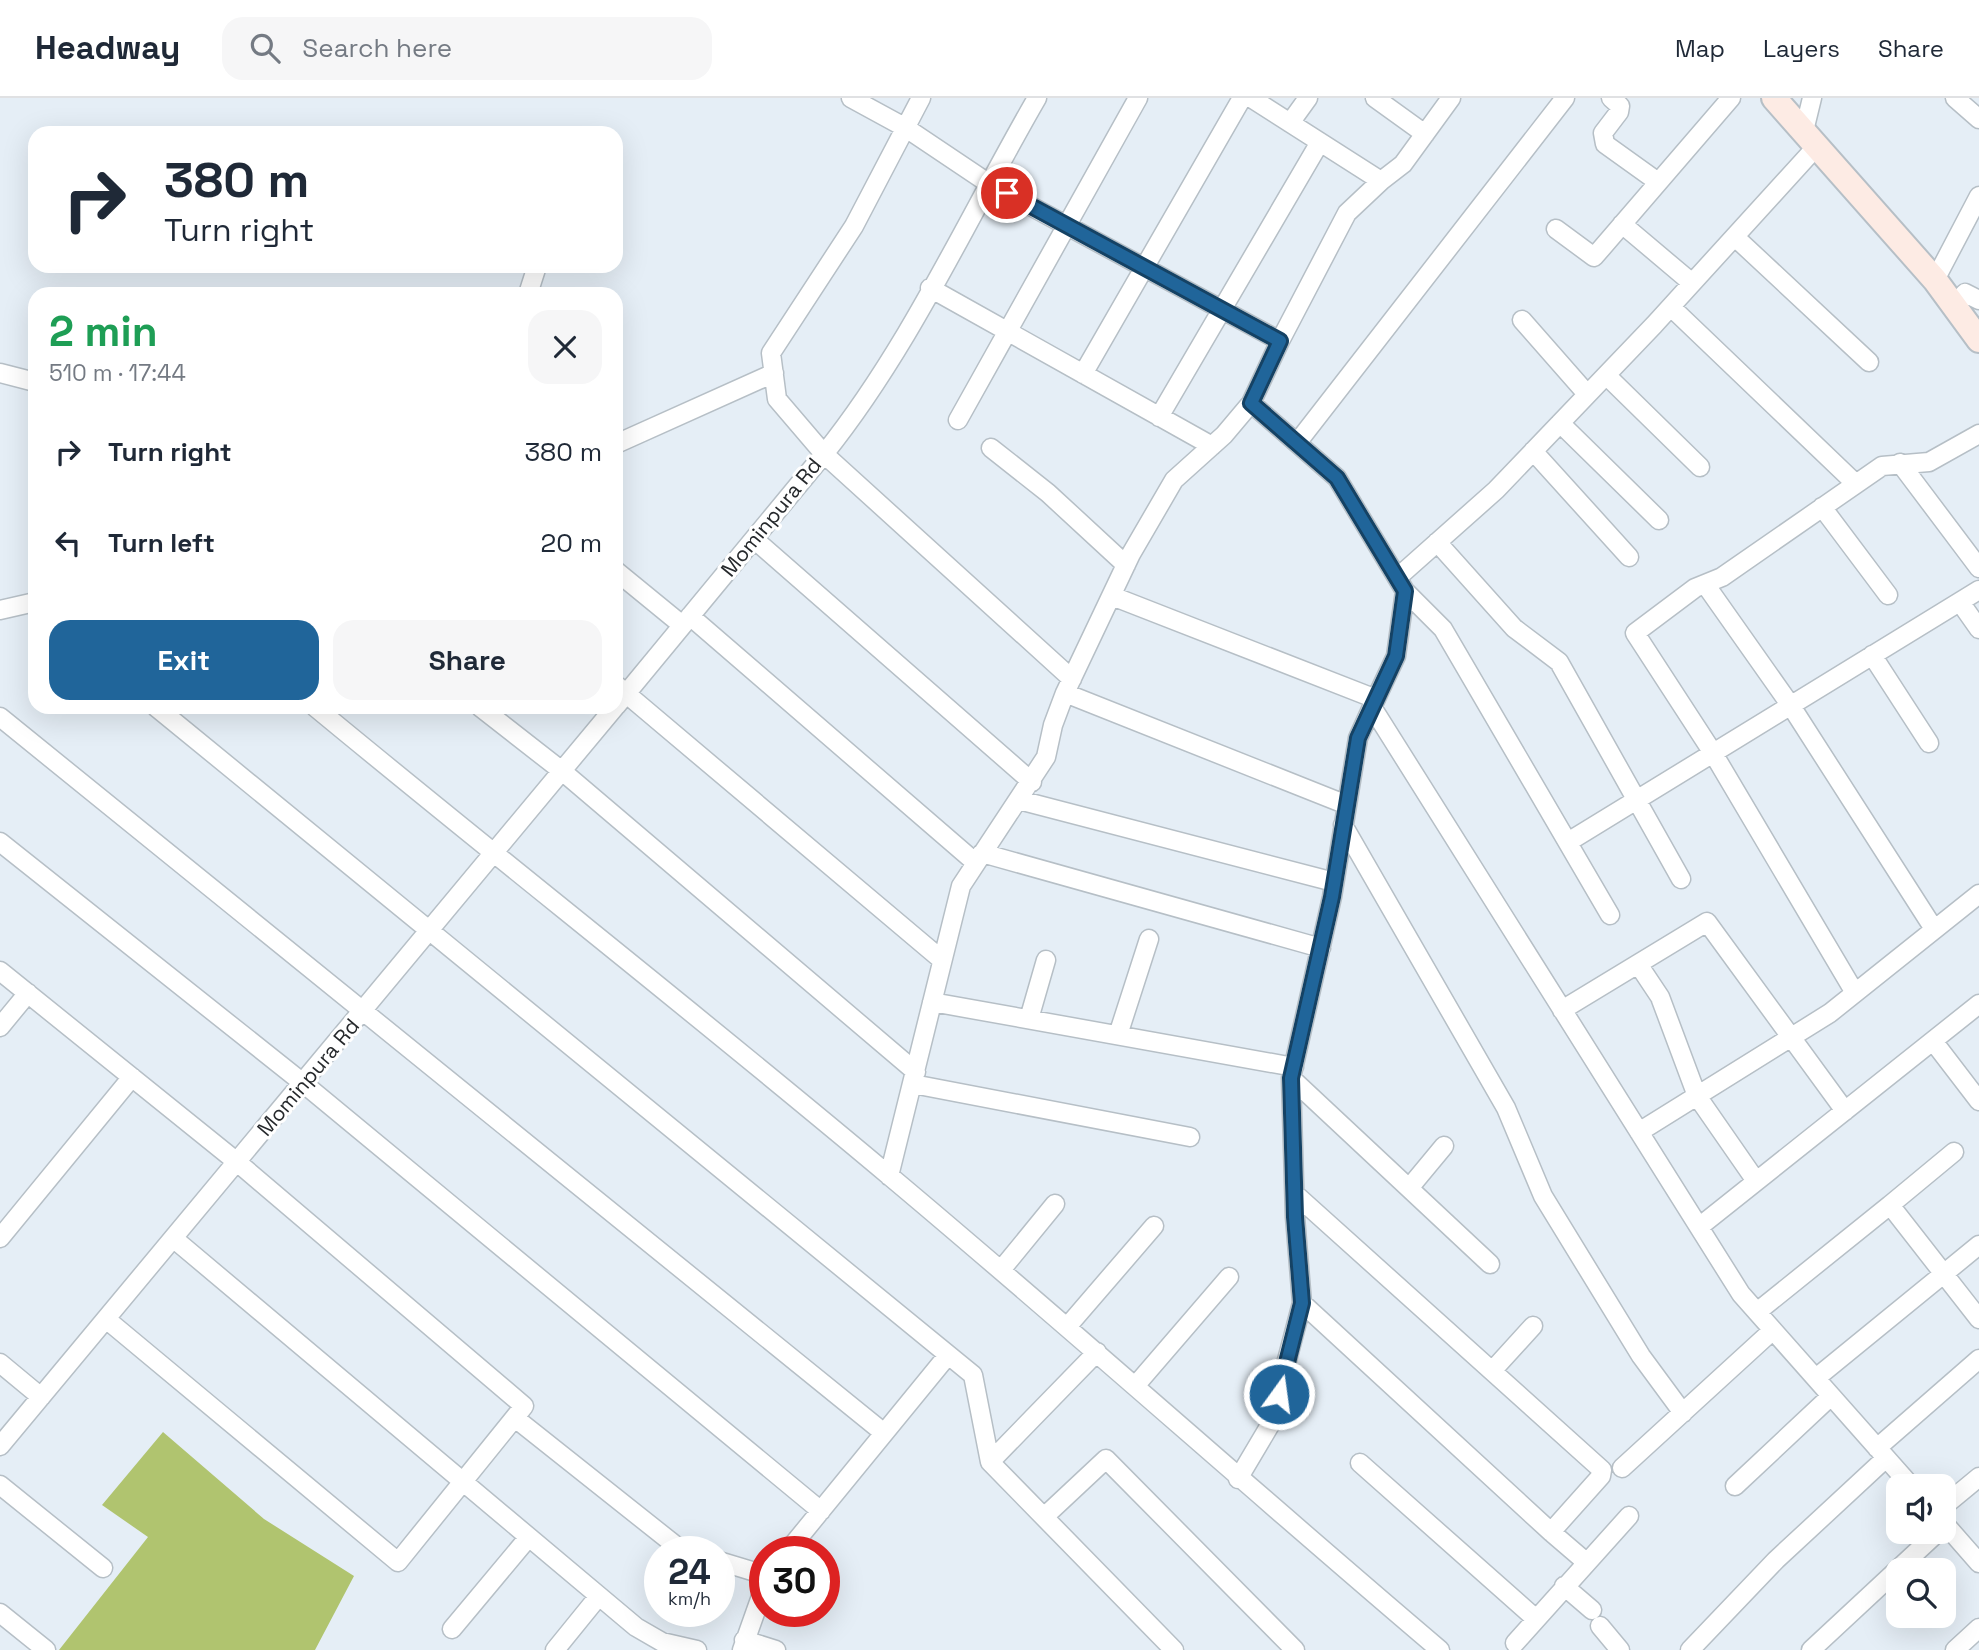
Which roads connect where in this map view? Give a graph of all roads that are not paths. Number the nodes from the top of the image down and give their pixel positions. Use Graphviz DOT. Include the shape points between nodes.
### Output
graph roads {
  1 [pos="851,98"];
  2 [pos="921,98"];
  3 [pos="1037,98"];
  4 [pos="1138,98"];
  5 [pos="1242,98"];
  6 [pos="1251,98"];
  7 [pos="1308,98"];
  8 [pos="1375,98"];
  9 [pos="1451,98"];
  10 [pos="1565,98"];
  11 [pos="1611,98"];
  12 [pos="1731,98"];
  13 [pos="1774,98"];
  14 [pos="1812,98"];
  15 [pos="1955,98"];
  16 [pos="1979,119"];
  17 [pos="1290,123"];
  18 [pos="906,128"];
  19 [pos="1425,134"];
  20 [pos="1810,139"];
  21 [pos="1320,142"];
  22 [pos="1381,181"];
  23 [pos="988,183"];
  24 [pos="1658,183"];
  25 [pos="1978,201"];
  26 [pos="1622,224"];
  27 [pos="1066,225"];
  28 [pos="1556,229"];
  29 [pos="1735,237"];
  30 [pos="1143,267"];
  31 [pos="1935,279"];
  32 [pos="1692,283"];
  33 [pos="930,289"];
  34 [pos="1979,300"];
  35 [pos="1954,305"];
  36 [pos="1671,307"];
  37 [pos="1221,309"];
  38 [pos="1522,320"];
  39 [pos="1009,332"];
  40 [pos="1979,340"];
  41 [pos="1280,341"];
  42 [pos="1869,362"];
  43 [pos="0,373"];
  44 [pos="774,373"];
  45 [pos="1083,374"];
  46 [pos="1606,375"];
  47 [pos="28,380"];
  48 [pos="1587,394"];
  49 [pos="1251,403"];
  50 [pos="1159,417"];
  51 [pos="958,420"];
  52 [pos="1560,423"];
  53 [pos="1979,434"];
  54 [pos="623,441"];
  55 [pos="1297,443"];
  56 [pos="1212,446"];
  57 [pos="992,448"];
  58 [pos="1533,451"];
  59 [pos="824,454"];
  60 [pos="1900,463"];
  61 [pos="1700,467"];
  62 [pos="1856,484"];
  63 [pos="1822,507"];
  64 [pos="1659,520"];
  65 [pos="754,539"];
  66 [pos="1437,542"];
  67 [pos="1629,557"];
  68 [pos="1126,565"];
  69 [pos="1979,568"];
  70 [pos="623,576"];
  71 [pos="1401,584"];
  72 [pos="1705,584"];
  73 [pos="1979,590"];
  74 [pos="1888,595"];
  75 [pos="1112,596"];
  76 [pos="1960,602"];
  77 [pos="28,604"];
  78 [pos="0,610"];
  79 [pos="686,621"];
  80 [pos="1979,629"];
  81 [pos="1872,655"];
  82 [pos="1069,686"];
  83 [pos="623,692"];
  84 [pos="623,702"];
  85 [pos="1374,703"];
  86 [pos="1791,706"];
  87 [pos="165,714"];
  88 [pos="323,714"];
  89 [pos="489,714"];
  90 [pos="606,714"];
  91 [pos="0,717"];
  92 [pos="1929,743"];
  93 [pos="1713,753"];
  94 [pos="562,771"];
  95 [pos="1032,782"];
  96 [pos="1019,800"];
  97 [pos="1636,800"];
  98 [pos="1347,805"];
  99 [pos="1343,825"];
  100 [pos="0,842"];
  101 [pos="1568,842"];
  102 [pos="493,854"];
  103 [pos="979,858"];
  104 [pos="1682,879"];
  105 [pos="1334,882"];
  106 [pos="1979,894"];
  107 [pos="1610,915"];
  108 [pos="430,929"];
  109 [pos="1934,929"];
  110 [pos="1149,939"];
  111 [pos="1321,948"];
  112 [pos="942,960"];
  113 [pos="1046,960"];
  114 [pos="1638,964"];
  115 [pos="0,971"];
  116 [pos="28,993"];
  117 [pos="1855,993"];
  118 [pos="932,1002"];
  119 [pos="1979,1004"];
  120 [pos="1562,1010"];
  121 [pos="363,1011"];
  122 [pos="1030,1019"];
  123 [pos="0,1027"];
  124 [pos="1118,1035"];
  125 [pos="1792,1037"];
  126 [pos="1933,1041"];
  127 [pos="1292,1072"];
  128 [pos="132,1077"];
  129 [pos="915,1078"];
  130 [pos="303,1083"];
  131 [pos="1697,1096"];
  132 [pos="1979,1101"];
  133 [pos="1845,1111"];
  134 [pos="1639,1132"];
  135 [pos="1189,1137"];
  136 [pos="1444,1146"];
  137 [pos="1954,1152"];
  138 [pos="237,1162"];
  139 [pos="890,1176"];
  140 [pos="1756,1181"];
  141 [pos="1410,1187"];
  142 [pos="1294,1195"];
  143 [pos="1055,1204"];
  144 [pos="1890,1205"];
  145 [pos="1154,1226"];
  146 [pos="1699,1227"];
  147 [pos="0,1238"];
  148 [pos="173,1238"];
  149 [pos="1979,1245"];
  150 [pos="1490,1264"];
  151 [pos="1001,1270"];
  152 [pos="1944,1274"];
  153 [pos="1229,1277"];
  154 [pos="1302,1303"];
  155 [pos="1757,1312"];
  156 [pos="106,1319"];
  157 [pos="1979,1319"];
  158 [pos="1533,1326"];
  159 [pos="1067,1327"];
  160 [pos="1773,1330"];
  161 [pos="1097,1352"];
  162 [pos="948,1355"];
  163 [pos="1979,1359"];
  164 [pos="0,1363"];
  165 [pos="1492,1371"];
  166 [pos="1816,1378"];
  167 [pos="1136,1385"];
  168 [pos="1832,1396"];
  169 [pos="41,1397"];
  170 [pos="1683,1413"];
  171 [pos="515,1418"];
  172 [pos="884,1433"];
  173 [pos="0,1446"];
  174 [pos="1882,1453"];
  175 [pos="990,1462"];
  176 [pos="1360,1463"];
  177 [pos="1622,1468"];
  178 [pos="1900,1474"];
  179 [pos="1979,1477"];
  180 [pos="1238,1479"];
  181 [pos="463,1483"];
  182 [pos="0,1485"];
  183 [pos="1735,1486"];
  184 [pos="1956,1496"];
  185 [pos="821,1511"];
  186 [pos="1629,1516"];
  187 [pos="1044,1517"];
  188 [pos="1551,1532"];
  189 [pos="664,1536"];
  190 [pos="800,1536"];
  191 [pos="528,1538"];
  192 [pos="1956,1539"];
  193 [pos="1924,1544"];
  194 [pos="1586,1562"];
  195 [pos="1979,1563"];
  196 [pos="103,1568"];
  197 [pos="1564,1586"];
  198 [pos="598,1597"];
  199 [pos="0,1613"];
  200 [pos="1536,1619"];
  201 [pos="750,1627"];
  202 [pos="1979,1628"];
  203 [pos="452,1629"];
  204 [pos="1515,1643"];
  205 [pos="653,1644"];
  206 [pos="743,1645"];
  207 [pos="46,1650"];
  208 [pos="555,1650"];
  209 [pos="697,1650"];
  210 [pos="776,1650"];
  211 [pos="1174,1650"];
  212 [pos="1295,1650"];
  213 [pos="1440,1650"];
  214 [pos="1620,1650"];
  215 [pos="1690,1650"];
  216 [pos="1811,1650"];
  217 [pos="1955,1650"];
  1 -- 18 [label="street"];
  2 -- 18 [label="street, Mominpura Rd"];
  3 -- 23 [label="street"];
  4 -- 27 [label="street"];
  5 -- 30 [label="street"];
  6 -- 17 [label="street"];
  7 -- 17 [label="street"];
  8 -- 19 [label="street"];
  9 -- 19 [label="street"];
  10 -- 55 [label="street"];
  11 -- 24 [label="street" via="1620,106 1603,133 1605,144"];
  12 -- 24 [label="street"];
  13 -- 20 [label="street"];
  14 -- 20 [label="street"];
  15 -- 16 [label="street"];
  17 -- 21 [label="street"];
  18 -- 23 [label="street"];
  18 -- 44 [label="street, Mominpura Rd" via="854,226 771,353"];
  19 -- 22 [label="street" via="1404,164"];
  20 -- 29 [label="street"];
  20 -- 31 [label="street"];
  21 -- 22 [label="street"];
  21 -- 37 [label="street"];
  22 -- 41 [label="street" via="1347,213"];
  23 -- 27 [label="street"];
  23 -- 33 [label="street"];
  24 -- 26 [label="street"];
  25 -- 31 [label="street"];
  26 -- 28 [label="street" via="1594,257"];
  26 -- 32 [label="street"];
  27 -- 30 [label="street"];
  27 -- 39 [label="street"];
  29 -- 32 [label="street"];
  29 -- 42 [label="street"];
  30 -- 37 [label="street"];
  30 -- 45 [label="street"];
  31 -- 35 [label="street"];
  32 -- 36 [label="street"];
  33 -- 39 [label="street"];
  33 -- 59 [label="street" via="889,364"];
  34 -- 35 [label="street" via="1965,293"];
  35 -- 40 [label="street"];
  36 -- 46 [label="street"];
  36 -- 62 [label="street"];
  37 -- 41 [label="street"];
  37 -- 50 [label="street"];
  38 -- 48 [label="street"];
  39 -- 45 [label="street"];
  39 -- 51 [label="street"];
  41 -- 49 [label="street"];
  43 -- 47 [label="street"];
  44 -- 54 [label="street"];
  44 -- 59 [label="street, Mominpura Rd" via="776,399"];
  45 -- 50 [label="street"];
  46 -- 48 [label="street"];
  46 -- 61 [label="street"];
  48 -- 52 [label="street"];
  49 -- 55 [label="street"];
  49 -- 56 [label="street"];
  50 -- 56 [label="street"];
  52 -- 58 [label="street"];
  52 -- 64 [label="street"];
  53 -- 60 [label="street" via="1929,462"];
  55 -- 71 [label="street" via="1337,478"];
  56 -- 68 [label="street" via="1174,480"];
  57 -- 68 [label="street"];
  58 -- 66 [label="street"];
  58 -- 67 [label="street"];
  59 -- 65 [label="street, Mominpura Rd"];
  59 -- 82 [label="street"];
  60 -- 62 [label="street" via="1882,466"];
  60 -- 69 [label="street"];
  62 -- 63 [label="street"];
  63 -- 72 [label="street"];
  63 -- 74 [label="street"];
  65 -- 79 [label="street, Mominpura Rd"];
  65 -- 95 [label="street"];
  66 -- 71 [label="street"];
  66 -- 97 [label="street" via="1514,628 1559,663"];
  68 -- 75 [label="street"];
  70 -- 79 [label="street"];
  71 -- 85 [label="street" via="1396,656"];
  71 -- 101 [label="street" via="1443,629"];
  72 -- 86 [label="street"];
  72 -- 93 [label="street" via="1635,633"];
  73 -- 76 [label="street"];
  75 -- 82 [label="street"];
  75 -- 85 [label="street"];
  76 -- 80 [label="street"];
  76 -- 81 [label="street"];
  77 -- 78 [label="street"];
  79 -- 83 [label="street, Mominpura Rd"];
  79 -- 103 [label="street"];
  81 -- 86 [label="street"];
  81 -- 92 [label="street"];
  82 -- 95 [label="street" via="1046,757"];
  82 -- 98 [label="street"];
  84 -- 112 [label="street"];
  85 -- 98 [label="street" via="1358,738"];
  85 -- 120 [label="street"];
  86 -- 93 [label="street"];
  86 -- 109 [label="street"];
  87 -- 108 [label="street"];
  88 -- 102 [label="street"];
  89 -- 94 [label="street"];
  90 -- 94 [label="street, Mominpura Rd"];
  91 -- 121 [label="street"];
  93 -- 97 [label="street"];
  93 -- 117 [label="street"];
  94 -- 102 [label="street, Mominpura Rd"];
  94 -- 129 [label="street"];
  95 -- 96 [label="street"];
  96 -- 103 [label="street"];
  96 -- 105 [label="street"];
  97 -- 101 [label="street"];
  97 -- 104 [label="street"];
  98 -- 99 [label="street"];
  99 -- 105 [label="street"];
  99 -- 170 [label="street" via="1506,1108 1543,1196 1641,1356"];
  100 -- 130 [label="street"];
  101 -- 107 [label="street"];
  102 -- 108 [label="street, Mominpura Rd"];
  102 -- 139 [label="street"];
  103 -- 111 [label="street"];
  103 -- 112 [label="street" via="961,886"];
  105 -- 111 [label="street"];
  106 -- 109 [label="street"];
  108 -- 121 [label="street, Mominpura Rd"];
  108 -- 162 [label="street"];
  109 -- 117 [label="street"];
  110 -- 124 [label="street"];
  111 -- 127 [label="street"];
  112 -- 118 [label="street"];
  113 -- 122 [label="street"];
  114 -- 120 [label="street"];
  114 -- 125 [label="street" via="1707,922"];
  114 -- 131 [label="street" via="1660,997"];
  115 -- 116 [label="street"];
  116 -- 123 [label="street"];
  116 -- 128 [label="street"];
  117 -- 125 [label="street"];
  118 -- 122 [label="street"];
  118 -- 129 [label="street"];
  119 -- 126 [label="street"];
  120 -- 134 [label="street"];
  121 -- 130 [label="street, Mominpura Rd"];
  121 -- 172 [label="street"];
  122 -- 124 [label="street"];
  124 -- 127 [label="street"];
  125 -- 131 [label="street"];
  125 -- 133 [label="street"];
  126 -- 132 [label="street"];
  126 -- 133 [label="street"];
  127 -- 141 [label="street"];
  127 -- 142 [label="street"];
  128 -- 138 [label="street"];
  128 -- 147 [label="street"];
  129 -- 135 [label="street"];
  129 -- 139 [label="street"];
  130 -- 138 [label="street, Mominpura Rd"];
  130 -- 185 [label="street"];
  131 -- 134 [label="street"];
  131 -- 140 [label="street"];
  133 -- 140 [label="street"];
  134 -- 146 [label="street"];
  136 -- 141 [label="street"];
  137 -- 144 [label="street"];
  138 -- 148 [label="street, Mominpura Rd"];
  138 -- 171 [label="street" via="522,1401 524,1406"];
  139 -- 151 [label="street"];
  140 -- 146 [label="street"];
  141 -- 150 [label="street"];
  142 -- 154 [label="street"];
  142 -- 165 [label="street"];
  143 -- 151 [label="street"];
  144 -- 152 [label="street"];
  144 -- 155 [label="street"];
  145 -- 159 [label="street"];
  146 -- 155 [label="street"];
  148 -- 156 [label="street, Mominpura Rd"];
  148 -- 181 [label="street"];
  149 -- 152 [label="street"];
  151 -- 159 [label="street"];
  152 -- 157 [label="street"];
  152 -- 166 [label="street"];
  153 -- 167 [label="street"];
  154 -- 180 [label="street" via="1270,1425"];
  154 -- 188 [label="street"];
  155 -- 160 [label="street"];
  156 -- 169 [label="street, Mominpura Rd"];
  156 -- 181 [label="street" via="398,1562"];
  158 -- 165 [label="street"];
  159 -- 161 [label="street"];
  160 -- 166 [label="street"];
  160 -- 170 [label="street"];
  161 -- 167 [label="street"];
  161 -- 175 [label="street"];
  162 -- 172 [label="street"];
  162 -- 175 [label="street" via="973,1375"];
  163 -- 174 [label="street"];
  164 -- 169 [label="street"];
  165 -- 188 [label="street" via="1602,1470"];
  166 -- 168 [label="street"];
  167 -- 180 [label="street"];
  168 -- 174 [label="street"];
  168 -- 183 [label="street"];
  169 -- 173 [label="street, Mominpura Rd"];
  170 -- 177 [label="street"];
  171 -- 181 [label="street"];
  171 -- 189 [label="street"];
  172 -- 185 [label="street"];
  174 -- 178 [label="street"];
  174 -- 215 [label="street"];
  175 -- 187 [label="street"];
  176 -- 200 [label="street"];
  179 -- 184 [label="street"];
  180 -- 213 [label="street"];
  181 -- 191 [label="street"];
  182 -- 196 [label="street"];
  185 -- 190 [label="street"];
  186 -- 194 [label="street"];
  187 -- 211 [label="street"];
  187 -- 212 [label="street" via="1105,1459"];
  188 -- 194 [label="street"];
  191 -- 198 [label="street"];
  191 -- 203 [label="street"];
  192 -- 195 [label="street"];
  193 -- 216 [label="street"];
  194 -- 197 [label="street"];
  197 -- 200 [label="street"];
  197 -- 214 [label="street"];
  198 -- 205 [label="street"];
  198 -- 208 [label="street"];
  199 -- 207 [label="street"];
  200 -- 204 [label="street"];
  201 -- 206 [label="street"];
  202 -- 217 [label="street"];
  205 -- 209 [label="street"];
  206 -- 210 [label="street"];
}
